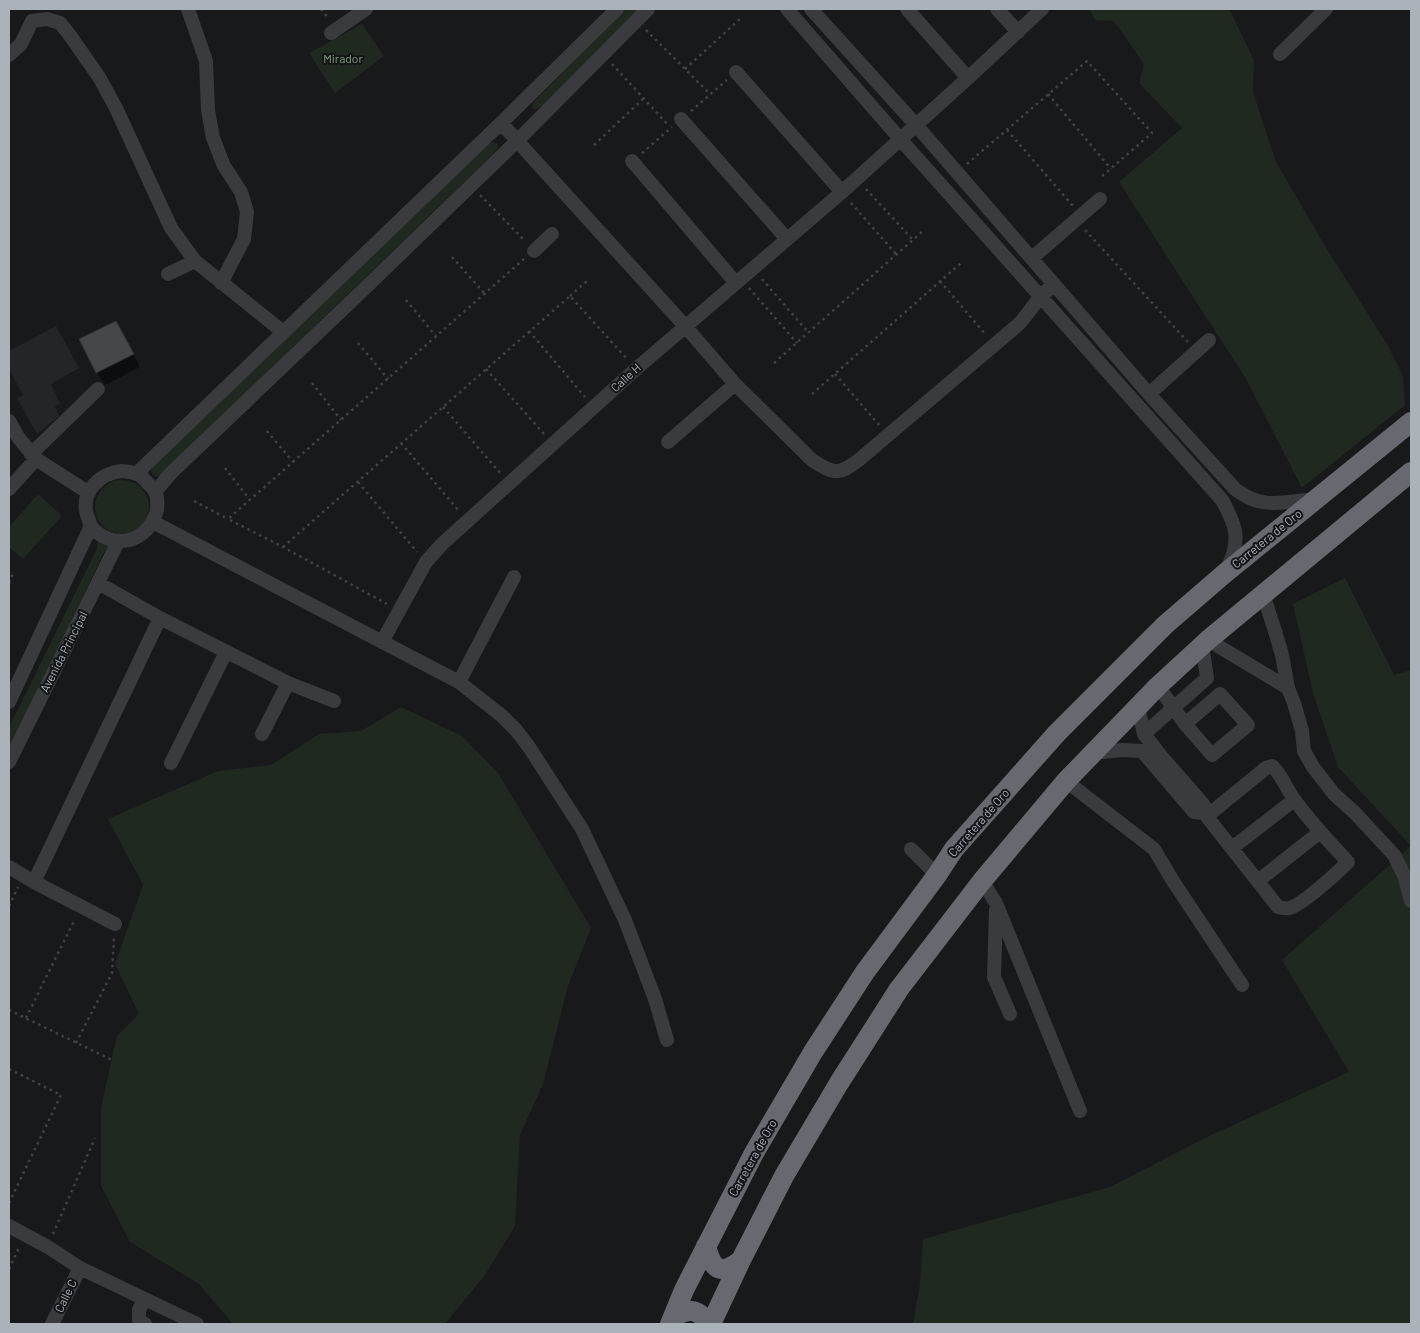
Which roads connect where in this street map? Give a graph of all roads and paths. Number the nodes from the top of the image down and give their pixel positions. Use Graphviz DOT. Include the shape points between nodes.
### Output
graph roads {
  1 [pos="188,9"];
  2 [pos="366,9"];
  3 [pos="617,9"];
  4 [pos="648,9"];
  5 [pos="787,9"];
  6 [pos="811,9"];
  7 [pos="907,9"];
  8 [pos="997,9"];
  9 [pos="1042,9"];
  10 [pos="1326,9"];
  11 [pos="741,18"];
  12 [pos="637,20"];
  13 [pos="1018,32"];
  14 [pos="331,33"];
  15 [pos="602,54"];
  16 [pos="1280,54"];
  17 [pos="9,55"];
  18 [pos="685,69"];
  19 [pos="736,72"];
  20 [pos="968,78"];
  21 [pos="710,94"];
  22 [pos="1048,94"];
  23 [pos="644,98"];
  24 [pos="501,123"];
  25 [pos="676,124"];
  26 [pos="916,125"];
  27 [pos="1007,130"];
  28 [pos="518,140"];
  29 [pos="901,140"];
  30 [pos="594,145"];
  31 [pos="632,162"];
  32 [pos="1111,169"];
  33 [pos="956,173"];
  34 [pos="1101,177"];
  35 [pos="856,179"];
  36 [pos="472,185"];
  37 [pos="842,192"];
  38 [pos="1100,199"];
  39 [pos="1078,218"];
  40 [pos="924,230"];
  41 [pos="552,234"];
  42 [pos="787,239"];
  43 [pos="913,240"];
  44 [pos="534,251"];
  45 [pos="897,254"];
  46 [pos="452,257"];
  47 [pos="1032,258"];
  48 [pos="195,261"];
  49 [pos="961,263"];
  50 [pos="753,268"];
  51 [pos="168,274"];
  52 [pos="588,280"];
  53 [pos="739,281"];
  54 [pos="940,282"];
  55 [pos="221,283"];
  56 [pos="1054,284"];
  57 [pos="485,294"];
  58 [pos="570,296"];
  59 [pos="1041,296"];
  60 [pos="406,300"];
  61 [pos="685,326"];
  62 [pos="283,332"];
  63 [pos="529,332"];
  64 [pos="808,332"];
  65 [pos="436,336"];
  66 [pos="1209,340"];
  67 [pos="358,343"];
  68 [pos="797,343"];
  69 [pos="995,344"];
  70 [pos="1196,351"];
  71 [pos="774,362"];
  72 [pos="486,369"];
  73 [pos="636,369"];
  74 [pos="835,374"];
  75 [pos="388,379"];
  76 [pos="312,382"];
  77 [pos="734,384"];
  78 [pos="98,389"];
  79 [pos="812,394"];
  80 [pos="1149,394"];
  81 [pos="443,407"];
  82 [pos="593,407"];
  83 [pos="341,420"];
  84 [pos="9,421"];
  85 [pos="1411,422"];
  86 [pos="267,431"];
  87 [pos="888,435"];
  88 [pos="668,442"];
  89 [pos="553,443"];
  90 [pos="401,444"];
  91 [pos="34,457"];
  92 [pos="294,462"];
  93 [pos="225,468"];
  94 [pos="1411,472"];
  95 [pos="136,474"];
  96 [pos="358,482"];
  97 [pos="509,482"];
  98 [pos="9,489"];
  99 [pos="155,492"];
  100 [pos="88,493"];
  101 [pos="1315,499"];
  102 [pos="250,500"];
  103 [pos="194,501"];
  104 [pos="228,519"];
  105 [pos="467,521"];
  106 [pos="153,522"];
  107 [pos="91,526"];
  108 [pos="118,542"];
  109 [pos="283,547"];
  110 [pos="426,562"];
  111 [pos="14,572"];
  112 [pos="1224,574"];
  113 [pos="514,578"];
  114 [pos="9,583"];
  115 [pos="98,583"];
  116 [pos="1263,594"];
  117 [pos="399,611"];
  118 [pos="160,618"];
  119 [pos="382,642"];
  120 [pos="1205,643"];
  121 [pos="226,652"];
  122 [pos="1207,678"];
  123 [pos="458,682"];
  124 [pos="288,683"];
  125 [pos="1158,686"];
  126 [pos="1288,688"];
  127 [pos="1220,694"];
  128 [pos="334,700"];
  129 [pos="9,702"];
  130 [pos="1138,706"];
  131 [pos="1173,708"];
  132 [pos="1185,724"];
  133 [pos="262,734"];
  134 [pos="1144,734"];
  135 [pos="1093,753"];
  136 [pos="9,762"];
  137 [pos="171,763"];
  138 [pos="1066,781"];
  139 [pos="1294,800"];
  140 [pos="1202,812"];
  141 [pos="1320,832"];
  142 [pos="1232,848"];
  143 [pos="911,849"];
  144 [pos="9,867"];
  145 [pos="937,876"];
  146 [pos="29,879"];
  147 [pos="982,881"];
  148 [pos="1258,882"];
  149 [pos="1411,901"];
  150 [pos="996,903"];
  151 [pos="9,906"];
  152 [pos="81,906"];
  153 [pos="115,924"];
  154 [pos="1242,984"];
  155 [pos="9,1010"];
  156 [pos="1010,1014"];
  157 [pos="26,1018"];
  158 [pos="667,1040"];
  159 [pos="76,1043"];
  160 [pos="112,1060"];
  161 [pos="9,1069"];
  162 [pos="1080,1111"];
  163 [pos="95,1138"];
  164 [pos="9,1203"];
  165 [pos="9,1226"];
  166 [pos="26,1235"];
  167 [pos="706,1246"];
  168 [pos="48,1247"];
  169 [pos="741,1260"];
  170 [pos="80,1268"];
  171 [pos="9,1269"];
  172 [pos="144,1299"];
  173 [pos="672,1321"];
  174 [pos="52,1324"];
  175 [pos="145,1324"];
  176 [pos="197,1324"];
  177 [pos="709,1324"];
  1 -- 55 [label="street" via="206,61 213,138 224,166 241,192 247,212 244,239"];
  2 -- 14 [label="street"];
  3 -- 24 [label="street"];
  4 -- 12 [label="street"];
  5 -- 29 [label="street"];
  6 -- 26 [label="street"];
  7 -- 20 [label="street"];
  8 -- 13 [label="street"];
  9 -- 13 [label="street, Calle H"];
  10 -- 16 [label="street"];
  11 -- 18 [label="path"];
  12 -- 15 [label="street"];
  12 -- 18 [label="path"];
  13 -- 20 [label="street, Calle H"];
  15 -- 23 [label="path"];
  15 -- 28 [label="street"];
  17 -- 48 [label="street" via="21,44 32,21 47,19 60,23 99,77 171,228"];
  18 -- 21 [label="path"];
  19 -- 37 [label="street"];
  20 -- 26 [label="street, Calle H"];
  22 -- 27 [label="path"];
  22 -- 32 [label="path"];
  22 -- 32 [label="path" via="1087,61 1152,133"];
  23 -- 25 [label="path"];
  23 -- 30 [label="path"];
  24 -- 28 [label="street"];
  24 -- 62 [label="street"];
  25 -- 42 [label="street"];
  26 -- 29 [label="street, Calle H"];
  26 -- 33 [label="street"];
  27 -- 33 [label="path"];
  27 -- 39 [label="path"];
  28 -- 36 [label="street"];
  28 -- 61 [label="street"];
  29 -- 35 [label="street, Calle H"];
  29 -- 59 [label="street"];
  31 -- 53 [label="street"];
  32 -- 34 [label="path"];
  33 -- 47 [label="street"];
  35 -- 37 [label="street, Calle H"];
  35 -- 43 [label="path"];
  36 -- 44 [label="path"];
  36 -- 99 [label="street" via="171,473"];
  37 -- 42 [label="street, Calle H"];
  37 -- 45 [label="path"];
  38 -- 39 [label="street"];
  39 -- 47 [label="street"];
  39 -- 70 [label="path"];
  40 -- 43 [label="path"];
  41 -- 44 [label="street"];
  42 -- 50 [label="street, Calle H"];
  43 -- 45 [label="path"];
  44 -- 57 [label="path"];
  45 -- 64 [label="path"];
  46 -- 57 [label="path"];
  47 -- 56 [label="street"];
  48 -- 51 [label="street"];
  48 -- 55 [label="street"];
  49 -- 54 [label="path"];
  50 -- 53 [label="street, Calle H"];
  50 -- 64 [label="path"];
  52 -- 58 [label="path"];
  53 -- 61 [label="street, Calle H"];
  53 -- 68 [label="path"];
  54 -- 69 [label="path"];
  54 -- 74 [label="path"];
  55 -- 62 [label="street"];
  56 -- 59 [label="street"];
  56 -- 80 [label="street"];
  57 -- 65 [label="path"];
  58 -- 63 [label="path"];
  58 -- 73 [label="path"];
  59 -- 69 [label="street" via="1020,323"];
  59 -- 112 [label="street" via="1222,500 1232,517 1236,535 1234,555"];
  60 -- 65 [label="path"];
  61 -- 73 [label="street, Calle H"];
  61 -- 77 [label="street"];
  62 -- 95 [label="street"];
  63 -- 72 [label="path"];
  63 -- 82 [label="path"];
  64 -- 68 [label="path"];
  65 -- 75 [label="path"];
  66 -- 70 [label="street"];
  67 -- 75 [label="path"];
  68 -- 71 [label="path"];
  69 -- 87 [label="street"];
  70 -- 80 [label="street"];
  72 -- 81 [label="path"];
  72 -- 89 [label="path"];
  73 -- 82 [label="street, Calle H"];
  74 -- 79 [label="path"];
  74 -- 87 [label="path"];
  75 -- 83 [label="path"];
  76 -- 83 [label="path"];
  77 -- 87 [label="street" via="812,460 826,469 836,472 847,469"];
  77 -- 88 [label="street"];
  78 -- 91 [label="street"];
  80 -- 101 [label="street" via="1244,496 1269,504"];
  81 -- 90 [label="path"];
  81 -- 97 [label="path"];
  82 -- 89 [label="street, Calle H"];
  83 -- 92 [label="path"];
  84 -- 91 [label="street"];
  85 -- 101 [label="highway, Carretera de Oro"];
  86 -- 92 [label="path"];
  89 -- 97 [label="street, Calle H"];
  90 -- 96 [label="path"];
  90 -- 105 [label="path"];
  91 -- 98 [label="street"];
  91 -- 100 [label="street"];
  92 -- 102 [label="path"];
  93 -- 102 [label="path"];
  94 -- 116 [label="highway"];
  95 -- 99 [label="street"];
  95 -- 100 [label="street" via="122,471 106,475"];
  96 -- 109 [label="path"];
  96 -- 110 [label="path"];
  97 -- 105 [label="street, Calle H"];
  99 -- 106 [label="street" via="157,503"];
  100 -- 107 [label="street" via="86,510"];
  101 -- 112 [label="highway, Carretera de Oro"];
  102 -- 104 [label="path"];
  103 -- 104 [label="path"];
  104 -- 109 [label="path"];
  105 -- 110 [label="street, Calle H"];
  106 -- 108 [label="street" via="142,535"];
  106 -- 119 [label="street"];
  107 -- 108 [label="street" via="107,539"];
  107 -- 129 [label="street"];
  108 -- 115 [label="street, Avenida Principal"];
  109 -- 117 [label="path"];
  110 -- 117 [label="street, Calle H"];
  111 -- 114 [label="path"];
  112 -- 145 [label="highway, Carretera de Oro" via="1165,624 1057,733 954,849"];
  113 -- 123 [label="street"];
  115 -- 118 [label="street"];
  115 -- 136 [label="street, Avenida Principal"];
  116 -- 120 [label="highway"];
  116 -- 126 [label="street" via="1282,655"];
  117 -- 119 [label="street, Calle H"];
  118 -- 121 [label="street"];
  118 -- 146 [label="street"];
  119 -- 123 [label="street"];
  120 -- 122 [label="street"];
  120 -- 125 [label="highway"];
  120 -- 126 [label="street"];
  121 -- 124 [label="street"];
  121 -- 137 [label="street"];
  122 -- 127 [label="street"];
  122 -- 131 [label="street"];
  123 -- 158 [label="street" via="516,730 582,830 625,920"];
  124 -- 128 [label="street"];
  124 -- 133 [label="street"];
  125 -- 130 [label="highway"];
  125 -- 131 [label="street"];
  126 -- 149 [label="street" via="1302,731 1304,751 1313,768 1394,855"];
  127 -- 132 [label="street"];
  127 -- 132 [label="street" via="1248,726 1212,755"];
  130 -- 134 [label="street"];
  130 -- 135 [label="highway"];
  131 -- 132 [label="street"];
  131 -- 134 [label="street"];
  134 -- 140 [label="street"];
  135 -- 138 [label="highway"];
  135 -- 140 [label="street" via="1142,751"];
  138 -- 147 [label="highway"];
  138 -- 154 [label="street" via="1154,849"];
  139 -- 140 [label="street" via="1278,770 1272,766"];
  139 -- 141 [label="street"];
  139 -- 142 [label="street"];
  140 -- 142 [label="street"];
  141 -- 148 [label="street"];
  141 -- 148 [label="street" via="1351,867 1337,873 1296,906 1287,909 1278,907"];
  142 -- 148 [label="street"];
  143 -- 145 [label="street"];
  144 -- 146 [label="street"];
  145 -- 167 [label="highway, Carretera de Oro" via="865,972 813,1052 754,1152"];
  146 -- 151 [label="path"];
  146 -- 152 [label="street"];
  147 -- 150 [label="street"];
  147 -- 169 [label="highway" via="899,989 844,1075 784,1176"];
  150 -- 156 [label="street" via="994,976"];
  150 -- 162 [label="street"];
  152 -- 153 [label="street"];
  152 -- 157 [label="path"];
  153 -- 159 [label="path" via="112,973"];
  155 -- 157 [label="path"];
  157 -- 159 [label="path"];
  159 -- 160 [label="path"];
  161 -- 164 [label="path" via="62,1096"];
  163 -- 168 [label="path"];
  165 -- 166 [label="street"];
  166 -- 168 [label="street"];
  166 -- 171 [label="path"];
  167 -- 169 [label="highway" via="710,1260 717,1268 726,1269"];
  167 -- 173 [label="highway, Carretera de Oro"];
  168 -- 170 [label="street"];
  169 -- 177 [label="highway"];
  170 -- 172 [label="street"];
  170 -- 174 [label="street, Calle C"];
  172 -- 175 [label="street" via="138,1320"];
  172 -- 176 [label="street"];
  173 -- 177 [label="highway" via="683,1312 695,1311"];
}
